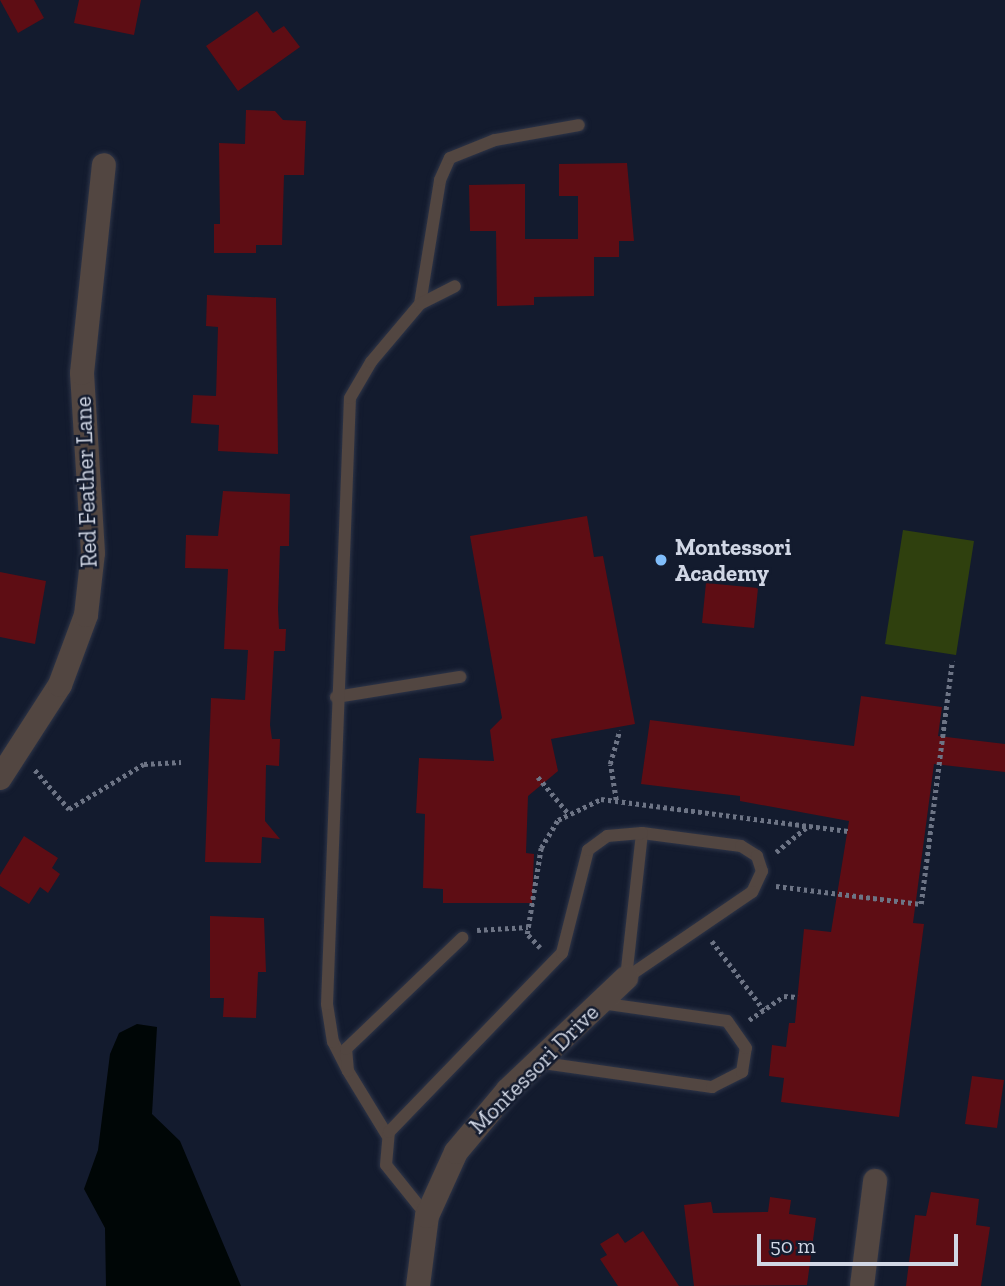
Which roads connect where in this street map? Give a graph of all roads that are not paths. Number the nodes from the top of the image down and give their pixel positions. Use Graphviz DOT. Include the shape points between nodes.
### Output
graph roads {
  1 [pos="579,125"];
  2 [pos="104,165"];
  3 [pos="455,286"];
  4 [pos="420,304"];
  5 [pos="460,677"];
  6 [pos="336,697"];
  7 [pos="0,778"];
  8 [pos="642,833"];
  9 [pos="462,938"];
  10 [pos="626,978"];
  11 [pos="599,1003"];
  12 [pos="536,1062"];
  13 [pos="348,1071"];
  14 [pos="387,1135"];
  15 [pos="876,1181"];
  16 [pos="427,1216"];
  17 [pos="418,1286"];
  18 [pos="862,1286"];
  1 -- 4 [label="lane" via="495,140 450,158 440,180"];
  2 -- 7 [label="street, Red Feather Lane" via="82,373 93,553 86,615 60,685"];
  3 -- 4 [label="lane"];
  4 -- 6 [label="lane" via="371,362 350,398"];
  5 -- 6 [label="lane"];
  6 -- 13 [label="lane" via="327,1004 333,1042"];
  8 -- 10 [label="lane"];
  8 -- 10 [label="lane" via="732,843 752,852 761,865 758,884"];
  8 -- 14 [label="lane" via="607,836 589,850 562,953"];
  9 -- 13 [label="lane" via="350,1042"];
  10 -- 11 [label="street, Montessori Drive"];
  11 -- 12 [label="street, Montessori Drive"];
  11 -- 12 [label="lane" via="719,1018 737,1029 746,1048 745,1066 737,1078 717,1087"];
  12 -- 16 [label="street, Montessori Drive" via="462,1143"];
  13 -- 14 [label="lane"];
  14 -- 16 [label="lane" via="386,1165"];
  15 -- 18 [label="street"];
  16 -- 17 [label="street, Montessori Drive"];
}
